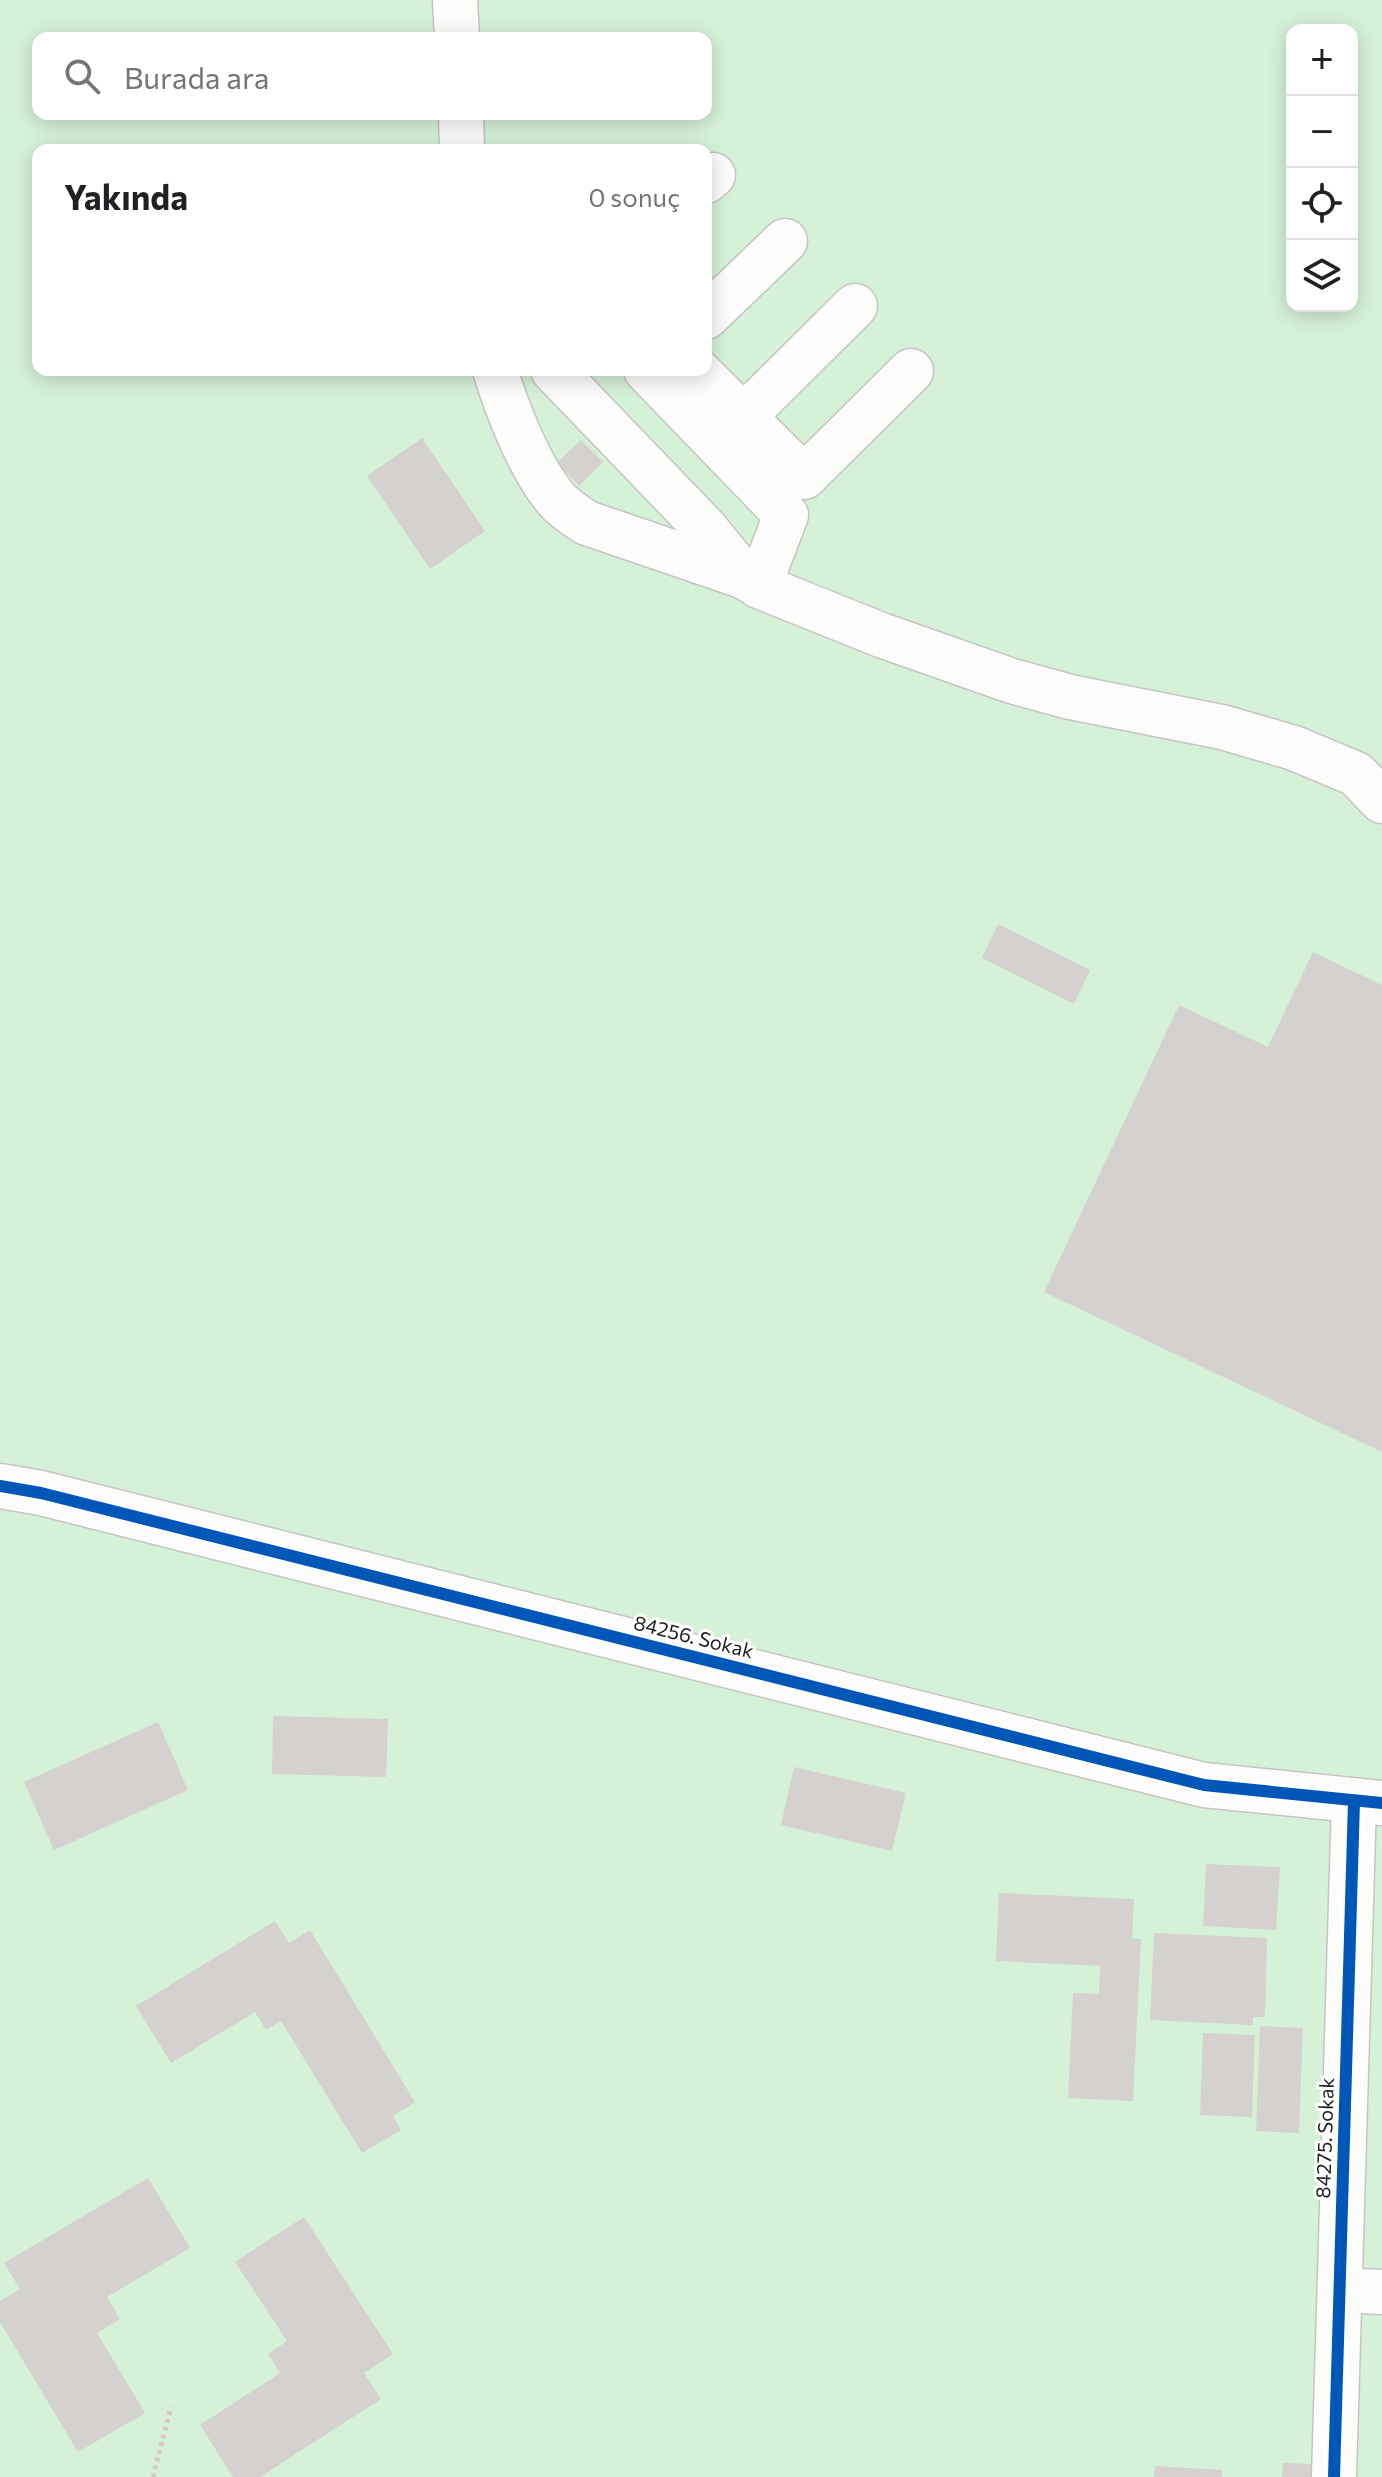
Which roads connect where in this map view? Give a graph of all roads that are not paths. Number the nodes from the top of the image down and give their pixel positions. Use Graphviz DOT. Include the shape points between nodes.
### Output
graph roads {
  1 [pos="455,0"];
  2 [pos="457,32"];
  3 [pos="785,241"];
  4 [pos="855,306"];
  5 [pos="712,311"];
  6 [pos="911,371"];
  7 [pos="497,376"];
  8 [pos="559,376"];
  9 [pos="652,376"];
  10 [pos="703,376"];
  11 [pos="743,417"];
  12 [pos="752,582"];
  13 [pos="1382,801"];
  14 [pos="0,1486"];
  15 [pos="1368,1802"];
  16 [pos="1361,2291"];
  17 [pos="1334,2477"];
  1 -- 2 [label="street"];
  3 -- 5 [label="street"];
  4 -- 11 [label="street"];
  6 -- 11 [label="street" via="804,477"];
  7 -- 12 [label="street" via="538,472 568,511 587,523"];
  8 -- 12 [label="street"];
  9 -- 12 [label="street" via="786,515"];
  10 -- 11 [label="street"];
  12 -- 13 [label="street" via="1012,681 1294,748 1356,774"];
  14 -- 15 [label="street, 84256. Sokak" via="1204,1785"];
  15 -- 16 [label="street, 84275. Sokak"];
  16 -- 17 [label="street, 84275. Sokak"];
}
